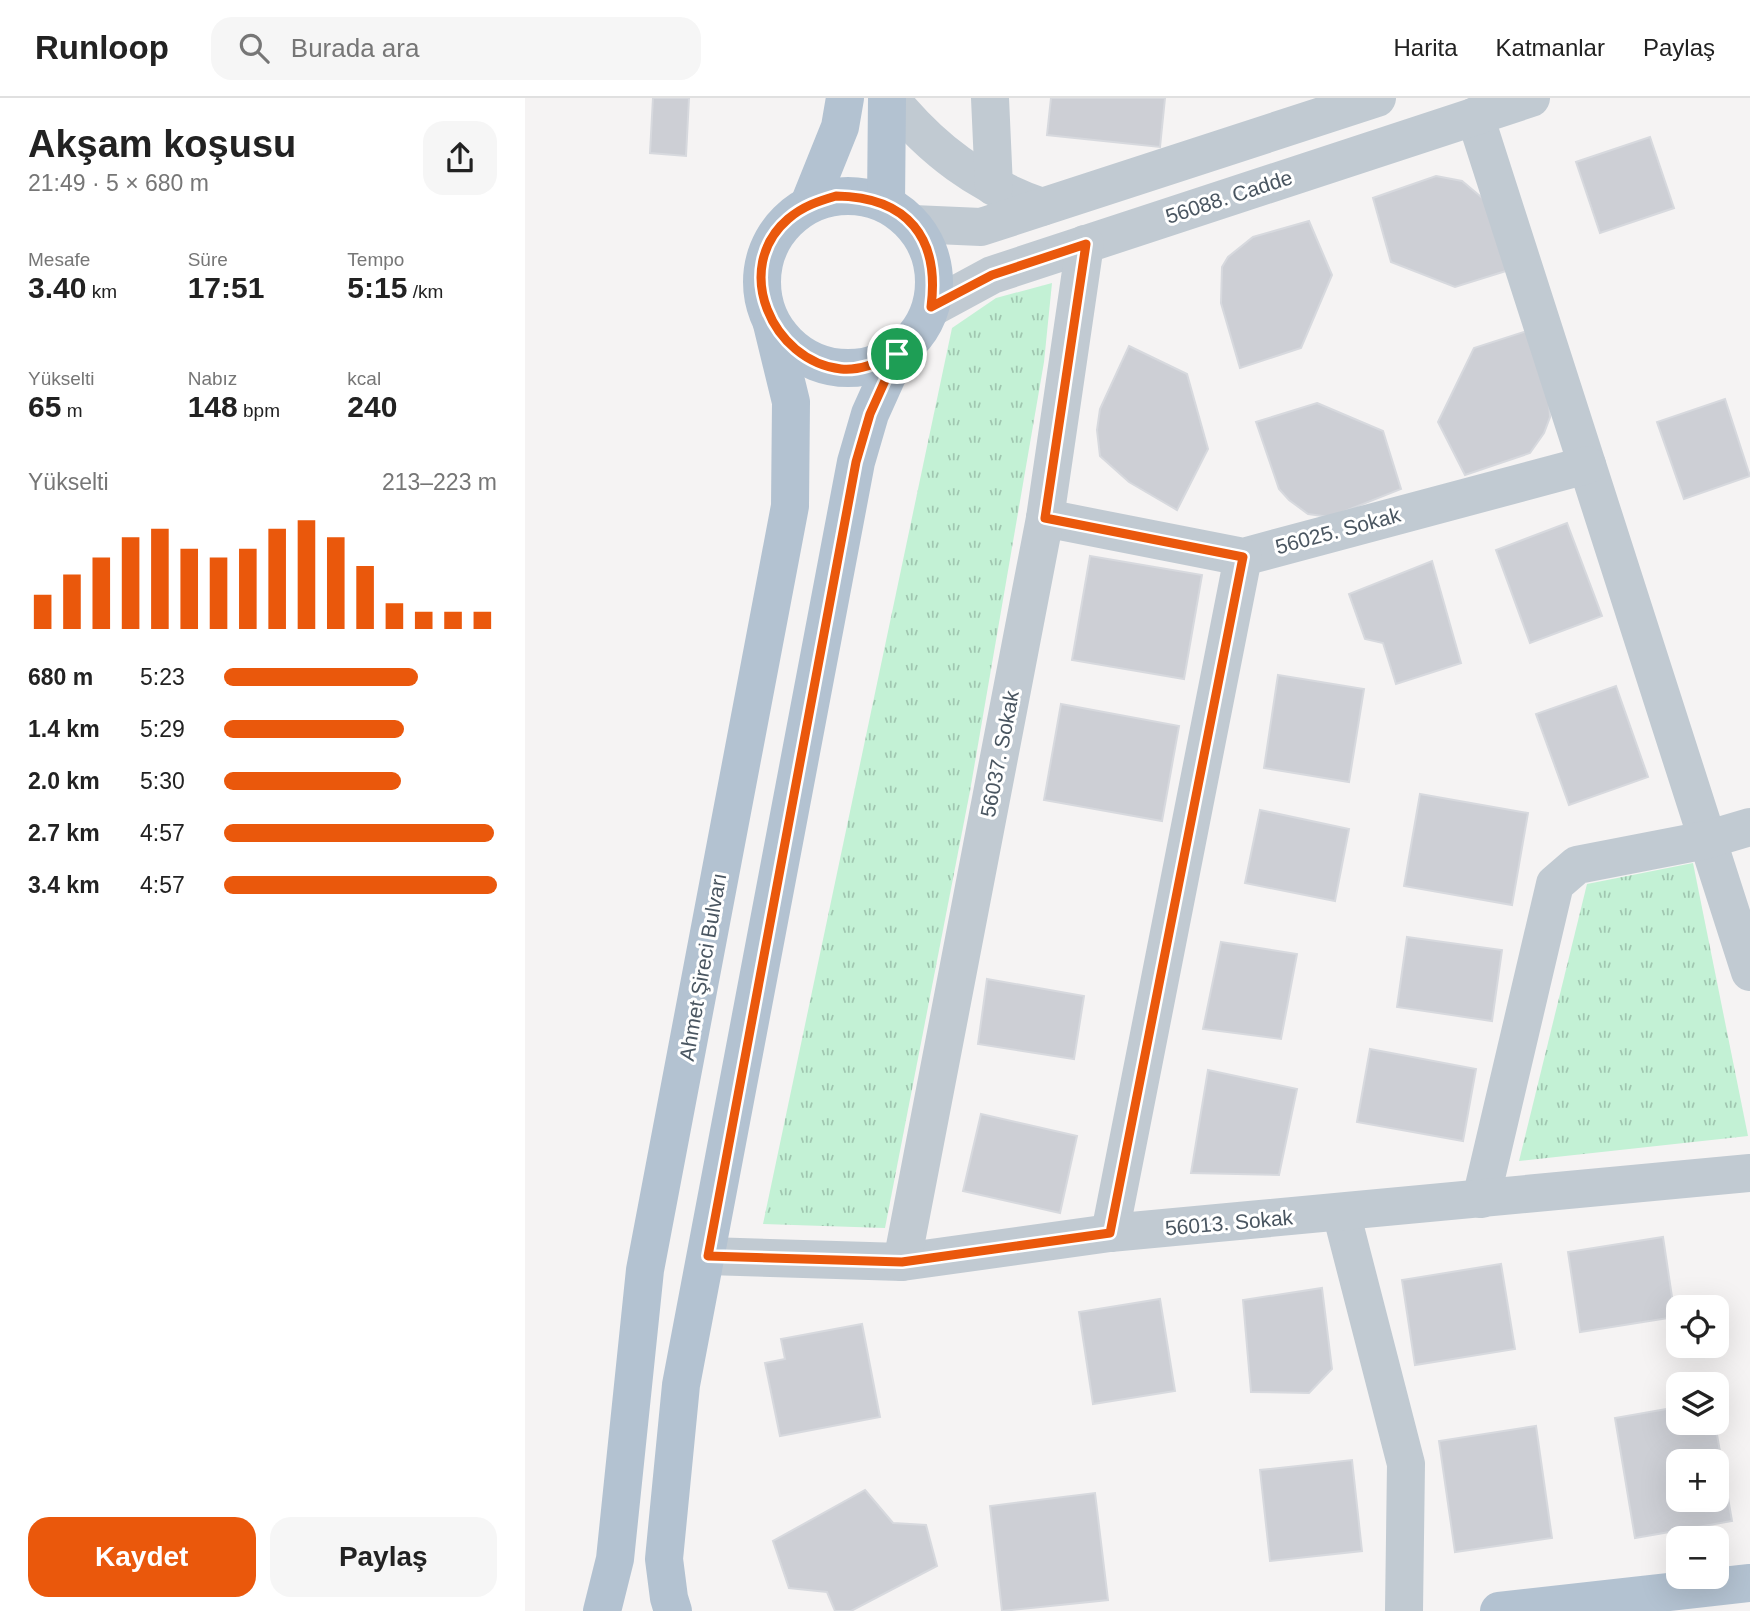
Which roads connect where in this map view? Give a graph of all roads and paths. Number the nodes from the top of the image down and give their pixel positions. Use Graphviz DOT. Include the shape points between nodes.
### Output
graph roads {
  1 [pos="845,98"];
  2 [pos="889,98"];
  3 [pos="990,98"];
  4 [pos="1377,98"];
  5 [pos="1531,98"];
  6 [pos="1475,116"];
  7 [pos="994,187"];
  8 [pos="809,204"];
  9 [pos="1042,207"];
  10 [pos="900,214"];
  11 [pos="1086,244"];
  12 [pos="931,307"];
  13 [pos="772,324"];
  14 [pos="897,354"];
  15 [pos="1587,465"];
  16 [pos="1045,518"];
  17 [pos="1243,557"];
  18 [pos="1750,827"];
  19 [pos="1706,840"];
  20 [pos="1750,972"];
  21 [pos="1750,1173"];
  22 [pos="1481,1199"];
  23 [pos="1341,1212"];
  24 [pos="1110,1233"];
  25 [pos="708,1256"];
  26 [pos="902,1262"];
  27 [pos="1750,1583"];
  28 [pos="602,1611"];
  29 [pos="673,1611"];
  30 [pos="1405,1611"];
  31 [pos="1499,1611"];
  1 -- 8 [label="main road" via="840,127"];
  2 -- 7 [label="street" via="936,149"];
  2 -- 10 [label="main road"];
  3 -- 7 [label="street"];
  4 -- 9 [label="street"];
  5 -- 6 [label="street, 56088. Cadde"];
  6 -- 11 [label="street, 56088. Cadde"];
  6 -- 15 [label="street"];
  7 -- 9 [label="street"];
  8 -- 10 [label="main road" via="836,196 865,196"];
  8 -- 13 [label="main road" via="786,220 770,243 762,270 762,298"];
  9 -- 10 [label="street" via="981,227"];
  10 -- 12 [label="main road" via="929,250 935,278"];
  11 -- 12 [label="street, 56088. Cadde" via="992,275"];
  11 -- 16 [label="street, 56037. Sokak"];
  12 -- 14 [label="main road" via="918,334"];
  13 -- 14 [label="main road" via="790,346 813,362 842,369 871,366"];
  13 -- 28 [label="main road, Ahmet Şireci Bulvarı" via="791,402 790,506 645,1270 615,1559"];
  14 -- 25 [label="main road" via="870,414 856,462"];
  15 -- 17 [label="street, 56025. Sokak"];
  15 -- 19 [label="street"];
  16 -- 17 [label="street, 56025. Sokak"];
  16 -- 26 [label="street, 56037. Sokak"];
  17 -- 24 [label="street"];
  18 -- 19 [label="street"];
  19 -- 20 [label="street"];
  19 -- 22 [label="street" via="1577,865 1555,884"];
  21 -- 22 [label="street, 56013. Sokak"];
  22 -- 23 [label="street, 56013. Sokak"];
  23 -- 24 [label="street, 56013. Sokak"];
  23 -- 30 [label="street" via="1406,1464"];
  24 -- 26 [label="street, 56013. Sokak"];
  25 -- 26 [label="street, 56013. Sokak"];
  25 -- 29 [label="main road" via="681,1385 665,1545"];
  27 -- 31 [label="main road"];
}
